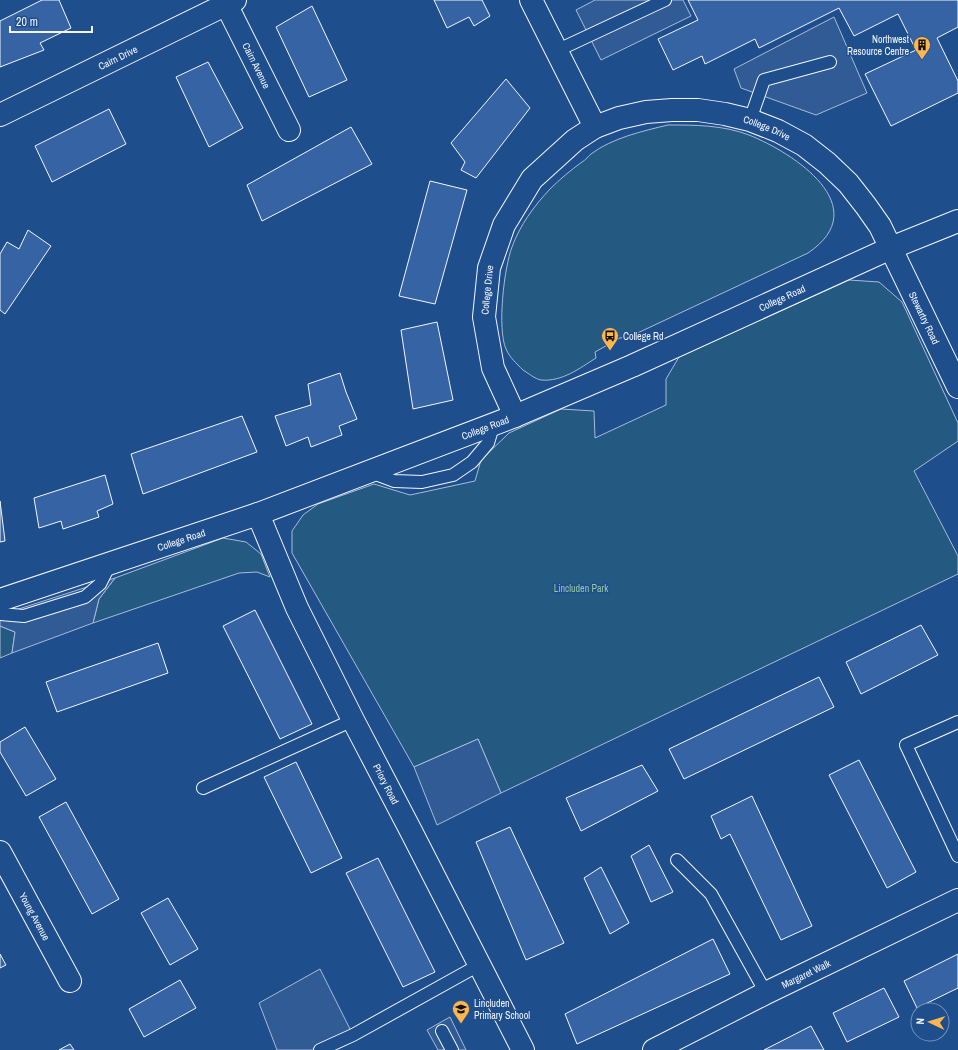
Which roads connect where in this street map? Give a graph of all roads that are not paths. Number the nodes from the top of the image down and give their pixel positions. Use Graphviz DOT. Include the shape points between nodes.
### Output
graph roads {
  1 [pos="531,0"];
  2 [pos="665,0"];
  3 [pos="229,1"];
  4 [pos="556,51"];
  5 [pos="830,62"];
  6 [pos="0,115"];
  7 [pos="750,120"];
  8 [pos="594,127"];
  9 [pos="289,130"];
  10 [pos="958,221"];
  11 [pos="890,248"];
  12 [pos="958,387"];
  13 [pos="515,416"];
  14 [pos="494,423"];
  15 [pos="369,472"];
  16 [pos="258,514"];
  17 [pos="110,564"];
  18 [pos="0,600"];
  19 [pos="0,614"];
  20 [pos="353,720"];
  21 [pos="958,722"];
  22 [pos="203,788"];
  23 [pos="0,852"];
  24 [pos="958,856"];
  25 [pos="677,860"];
  26 [pos="958,900"];
  27 [pos="480,965"];
  28 [pos="70,981"];
  29 [pos="766,994"];
  30 [pos="442,1031"];
  31 [pos="320,1050"];
  32 [pos="452,1050"];
  33 [pos="522,1050"];
  34 [pos="654,1050"];
  1 -- 4 [label="street"];
  2 -- 4 [label="lane"];
  3 -- 6 [label="street, Cairn Drive"];
  3 -- 9 [label="street, Cairn Avenue"];
  4 -- 8 [label="street"];
  5 -- 7 [label="lane" via="764,80"];
  7 -- 8 [label="street, College Drive" via="698,110 672,110 646,112"];
  7 -- 11 [label="street, College Drive" via="804,145 827,163 848,183 866,206 880,226"];
  8 -- 13 [label="street, College Drive" via="575,140 532,179 504,225 489,268 484,317 493,368"];
  10 -- 11 [label="street, College Road"];
  11 -- 12 [label="street, Stewartry Road"];
  11 -- 13 [label="street, College Road" via="632,366"];
  13 -- 14 [label="street, College Road"];
  14 -- 15 [label="street, College Road"];
  14 -- 15 [label="lane" via="488,443 472,462 453,476 422,482 394,480"];
  15 -- 16 [label="street, College Road"];
  16 -- 17 [label="street, College Road"];
  16 -- 20 [label="street, Priory Road" via="297,608"];
  17 -- 18 [label="street, College Road"];
  17 -- 19 [label="lane" via="100,584 85,597 24,616"];
  20 -- 22 [label="lane"];
  20 -- 27 [label="street, Priory Road"];
  21 -- 24 [label="lane" via="906,745"];
  23 -- 28 [label="street, Young Avenue"];
  25 -- 29 [label="lane" via="710,894"];
  26 -- 29 [label="street, Margaret Walk"];
  27 -- 31 [label="lane" via="353,1035"];
  27 -- 33 [label="street, Priory Road"];
  29 -- 34 [label="street, Margaret Walk"];
  30 -- 32 [label="lane"];
}
